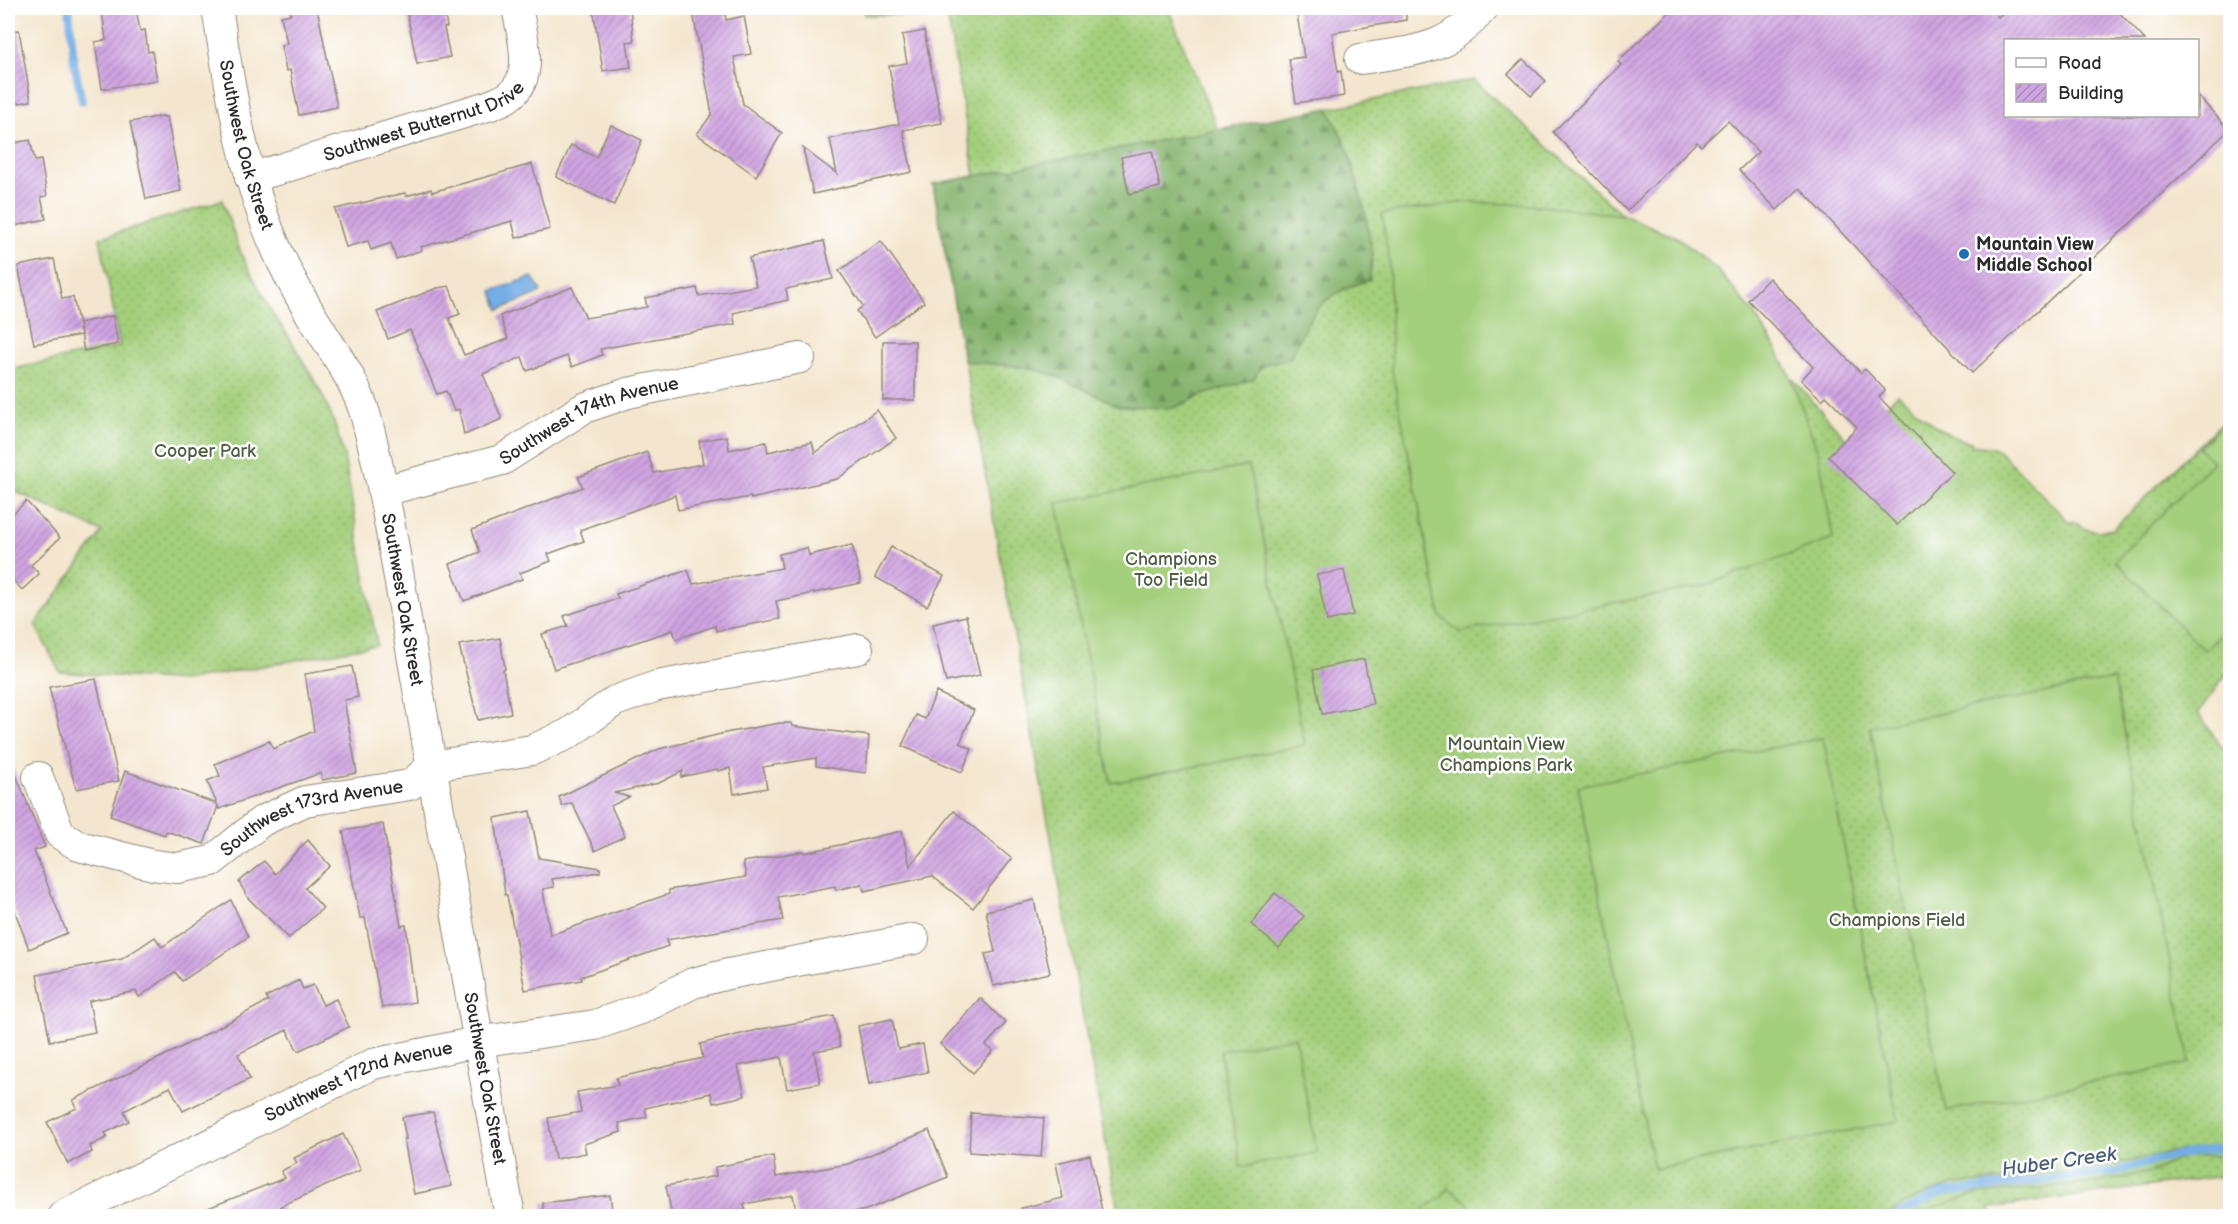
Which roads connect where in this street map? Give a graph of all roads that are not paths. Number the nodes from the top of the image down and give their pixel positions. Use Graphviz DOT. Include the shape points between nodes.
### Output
graph roads {
  1 [pos="217,8"];
  2 [pos="517,8"];
  3 [pos="1483,8"];
  4 [pos="1360,59"];
  5 [pos="249,178"];
  6 [pos="800,358"];
  7 [pos="383,491"];
  8 [pos="858,649"];
  9 [pos="432,766"];
  10 [pos="38,777"];
  11 [pos="914,939"];
  12 [pos="477,1042"];
  13 [pos="63,1216"];
  14 [pos="510,1216"];
  1 -- 5 [label="street, Southwest Oak Street"];
  2 -- 5 [label="street, Southwest Butternut Drive" via="525,69 510,96 492,105"];
  3 -- 4 [label="street" via="1455,36 1439,44"];
  5 -- 7 [label="street, Southwest Oak Street" via="281,260 360,397"];
  6 -- 7 [label="street, Southwest 174th Avenue" via="628,393 584,408 502,460"];
  7 -- 9 [label="street, Southwest Oak Street"];
  8 -- 9 [label="street" via="657,686 615,701 568,734 532,750"];
  9 -- 10 [label="street, Southwest 173rd Avenue" via="410,785 305,801 262,821 212,861 177,868 79,846 60,834"];
  9 -- 12 [label="street, Southwest Oak Street"];
  11 -- 12 [label="street, Southwest 172nd Avenue" via="693,983 640,1009 595,1025"];
  12 -- 13 [label="street, Southwest 172nd Avenue" via="373,1064"];
  12 -- 14 [label="street, Southwest Oak Street"];
}
